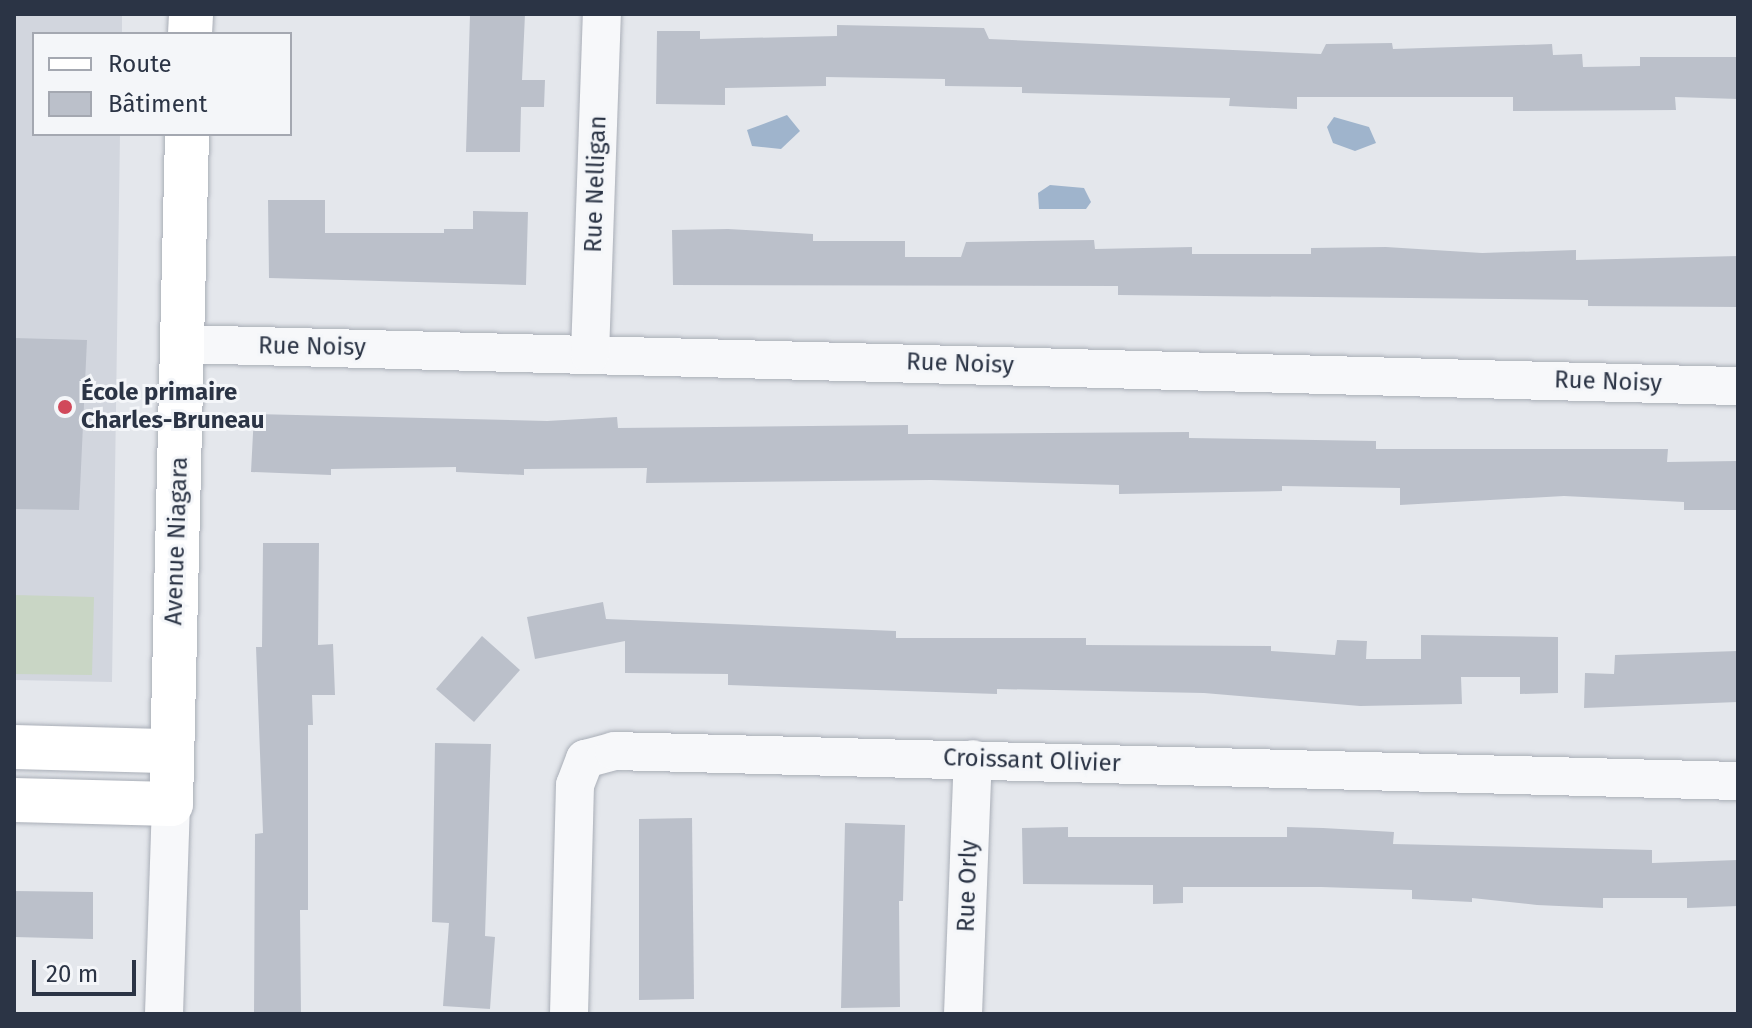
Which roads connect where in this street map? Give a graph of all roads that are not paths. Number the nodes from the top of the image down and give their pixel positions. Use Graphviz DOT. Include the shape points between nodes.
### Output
graph roads {
  1 [pos="602,14"];
  2 [pos="187,136"];
  3 [pos="182,344"];
  4 [pos="590,354"];
  5 [pos="1738,386"];
  6 [pos="14,747"];
  7 [pos="172,751"];
  8 [pos="973,759"];
  9 [pos="1738,781"];
  10 [pos="14,800"];
  11 [pos="171,804"];
  12 [pos="164,1014"];
  13 [pos="569,1014"];
  14 [pos="963,1014"];
  1 -- 4 [label="street, Rue Nelligan"];
  2 -- 3 [label="street, Avenue Niagara"];
  3 -- 4 [label="street, Rue Noisy"];
  3 -- 7 [label="street, Avenue Niagara"];
  4 -- 5 [label="street, Rue Noisy"];
  6 -- 7 [label="street"];
  7 -- 11 [label="street, Avenue Niagara"];
  8 -- 9 [label="street, Croissant Olivier"];
  8 -- 13 [label="street, Croissant Olivier" via="614,751 585,759 575,785"];
  8 -- 14 [label="street, Rue Orly"];
  10 -- 11 [label="street"];
  11 -- 12 [label="street"];
}
